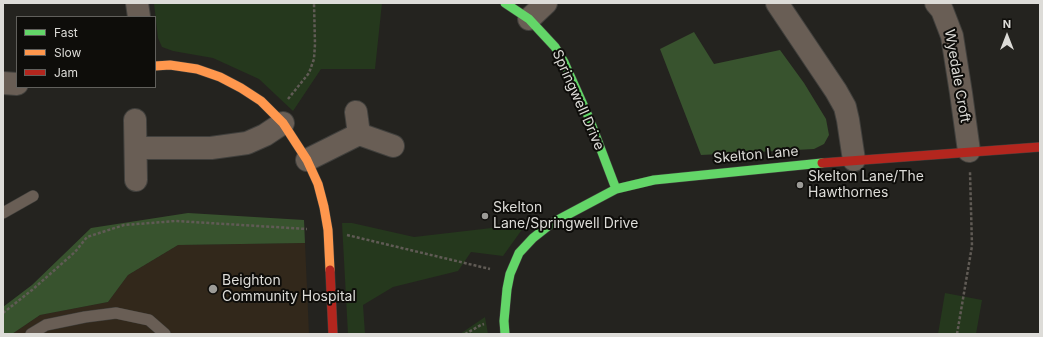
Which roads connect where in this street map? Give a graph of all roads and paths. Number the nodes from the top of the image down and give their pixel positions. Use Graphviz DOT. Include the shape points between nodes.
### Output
graph roads {
  1 [pos="137,3"];
  2 [pos="314,3"];
  3 [pos="505,3"];
  4 [pos="546,3"];
  5 [pos="777,3"];
  6 [pos="936,3"];
  7 [pos="139,16"];
  8 [pos="529,19"];
  9 [pos="156,66"];
  10 [pos="3,83"];
  11 [pos="16,84"];
  12 [pos="356,112"];
  13 [pos="279,119"];
  14 [pos="135,120"];
  15 [pos="359,134"];
  16 [pos="393,146"];
  17 [pos="1040,147"];
  18 [pos="136,148"];
  19 [pos="969,151"];
  20 [pos="307,160"];
  21 [pos="854,160"];
  22 [pos="136,180"];
  23 [pos="616,189"];
  24 [pos="33,196"];
  25 [pos="3,213"];
  26 [pos="328,230"];
  27 [pos="510,274"];
  28 [pos="3,313"];
  29 [pos="31,334"];
  30 [pos="166,334"];
  31 [pos="333,334"];
  32 [pos="505,334"];
  33 [pos="957,334"];
  1 -- 7 [label="street"];
  2 -- 13 [label="path" via="314,59 309,73"];
  3 -- 8 [label="street, Springwell Drive"];
  4 -- 8 [label="street"];
  5 -- 21 [label="street" via="844,107"];
  6 -- 19 [label="street, Wyedale Croft" via="942,10 952,36"];
  8 -- 23 [label="street, Springwell Drive" via="555,47 564,62"];
  9 -- 13 [label="street" via="197,69 220,77 261,101"];
  10 -- 11 [label="street"];
  12 -- 15 [label="street"];
  13 -- 18 [label="street" via="265,135 248,144 211,148"];
  13 -- 20 [label="street"];
  14 -- 18 [label="street"];
  15 -- 16 [label="street"];
  15 -- 20 [label="street"];
  17 -- 19 [label="street, Skelton Lane"];
  18 -- 22 [label="street"];
  19 -- 21 [label="street, Skelton Lane"];
  19 -- 33 [label="path" via="972,246"];
  20 -- 26 [label="street" via="318,184"];
  21 -- 23 [label="street, Skelton Lane" via="654,180"];
  23 -- 27 [label="street, Skelton Lane" via="552,222 519,253"];
  24 -- 25 [label="lane"];
  26 -- 27 [label="path"];
  26 -- 28 [label="path" via="176,221 124,225 87,237 75,252"];
  26 -- 31 [label="street"];
  27 -- 32 [label="street, Skelton Lane" via="504,321"];
  29 -- 30 [label="lane" via="46,325 116,313 150,320"];
}
